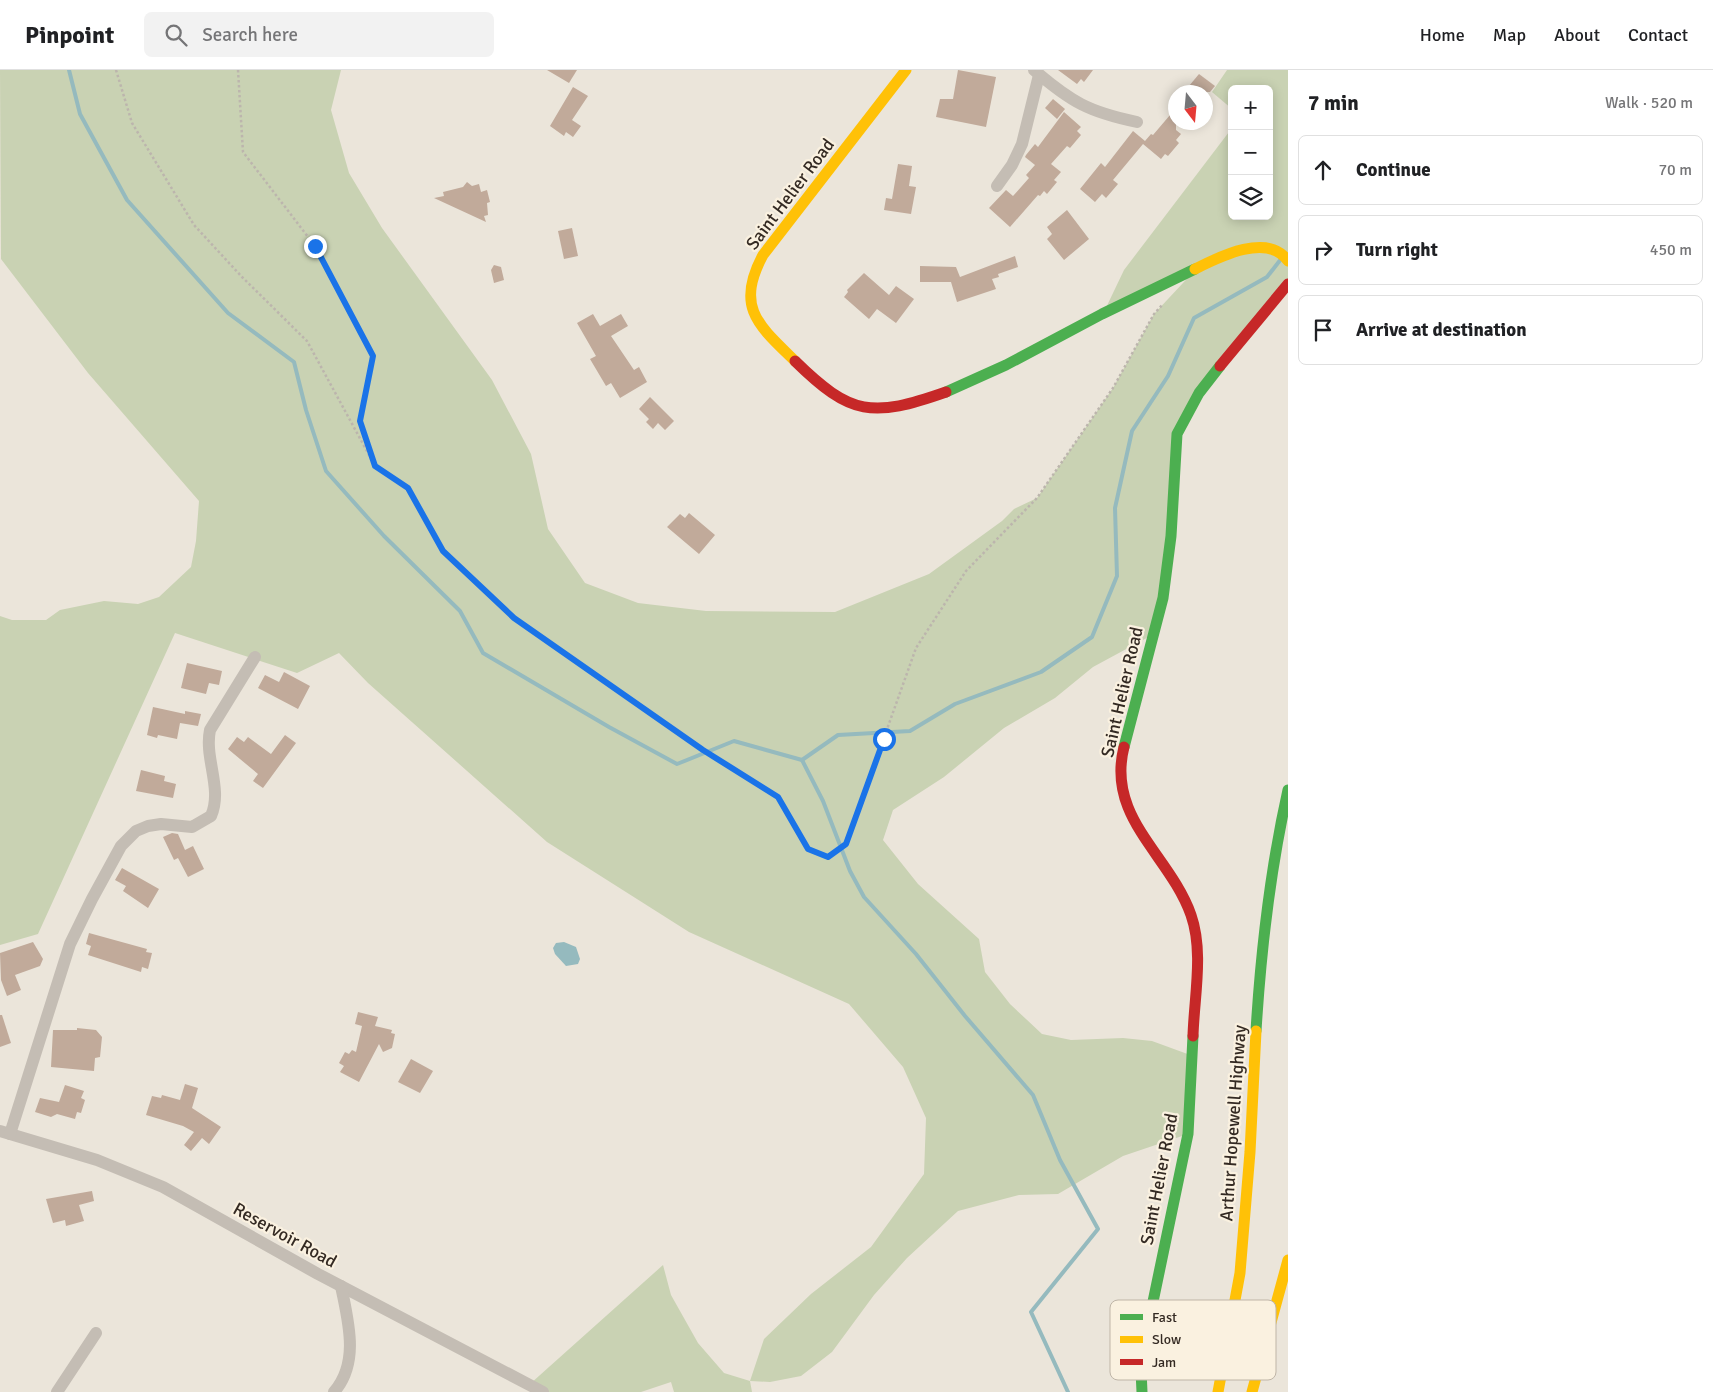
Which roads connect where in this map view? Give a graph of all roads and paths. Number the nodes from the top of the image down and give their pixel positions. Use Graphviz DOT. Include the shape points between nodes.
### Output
graph roads {
  1 [pos="116,70"];
  2 [pos="238,70"];
  3 [pos="906,70"];
  4 [pos="1037,72"];
  5 [pos="1137,122"];
  6 [pos="997,186"];
  7 [pos="1287,259"];
  8 [pos="1288,284"];
  9 [pos="1166,300"];
  10 [pos="375,466"];
  11 [pos="255,657"];
  12 [pos="1288,790"];
  13 [pos="5,1133"];
  14 [pos="1288,1260"];
  15 [pos="341,1286"];
  16 [pos="1153,1300"];
  17 [pos="1235,1300"];
  18 [pos="1276,1304"];
  19 [pos="96,1333"];
  20 [pos="57,1392"];
  21 [pos="334,1392"];
  22 [pos="543,1392"];
  1 -- 10 [label="path" via="132,123 194,225 307,341"];
  2 -- 10 [label="path" via="243,152 315,246 373,356 360,421"];
  3 -- 7 [label="main road, Saint Helier Road" via="763,255 751,284 750,306 764,330 819,382 848,404 881,408 944,393 1223,256 1260,248 1270,249"];
  4 -- 5 [label="street" via="1080,106"];
  4 -- 6 [label="street" via="1022,144"];
  8 -- 16 [label="main road, Saint Helier Road" via="1207,384 1182,420 1177,434 1172,537 1167,571 1122,753 1126,803 1136,825 1186,900 1194,922 1197,945 1188,1134"];
  9 -- 10 [label="path" via="1154,314 1113,388 1037,498 966,571 916,648 846,844 828,857 808,849 778,797 703,750 514,618 443,551 408,488"];
  11 -- 13 [label="street" via="210,730 208,741 215,796 211,816 192,827 148,826 136,831 121,846 70,944"];
  12 -- 17 [label="main road, Arthur Hopewell Highway" via="1272,855 1264,916 1243,1243"];
  13 -- 15 [label="street, Reservoir Road" via="97,1160 162,1187"];
  14 -- 18 [label="main road"];
  15 -- 21 [label="street" via="350,1348 348,1368"];
  15 -- 22 [label="street, Reservoir Road"];
  19 -- 20 [label="street"];
}
